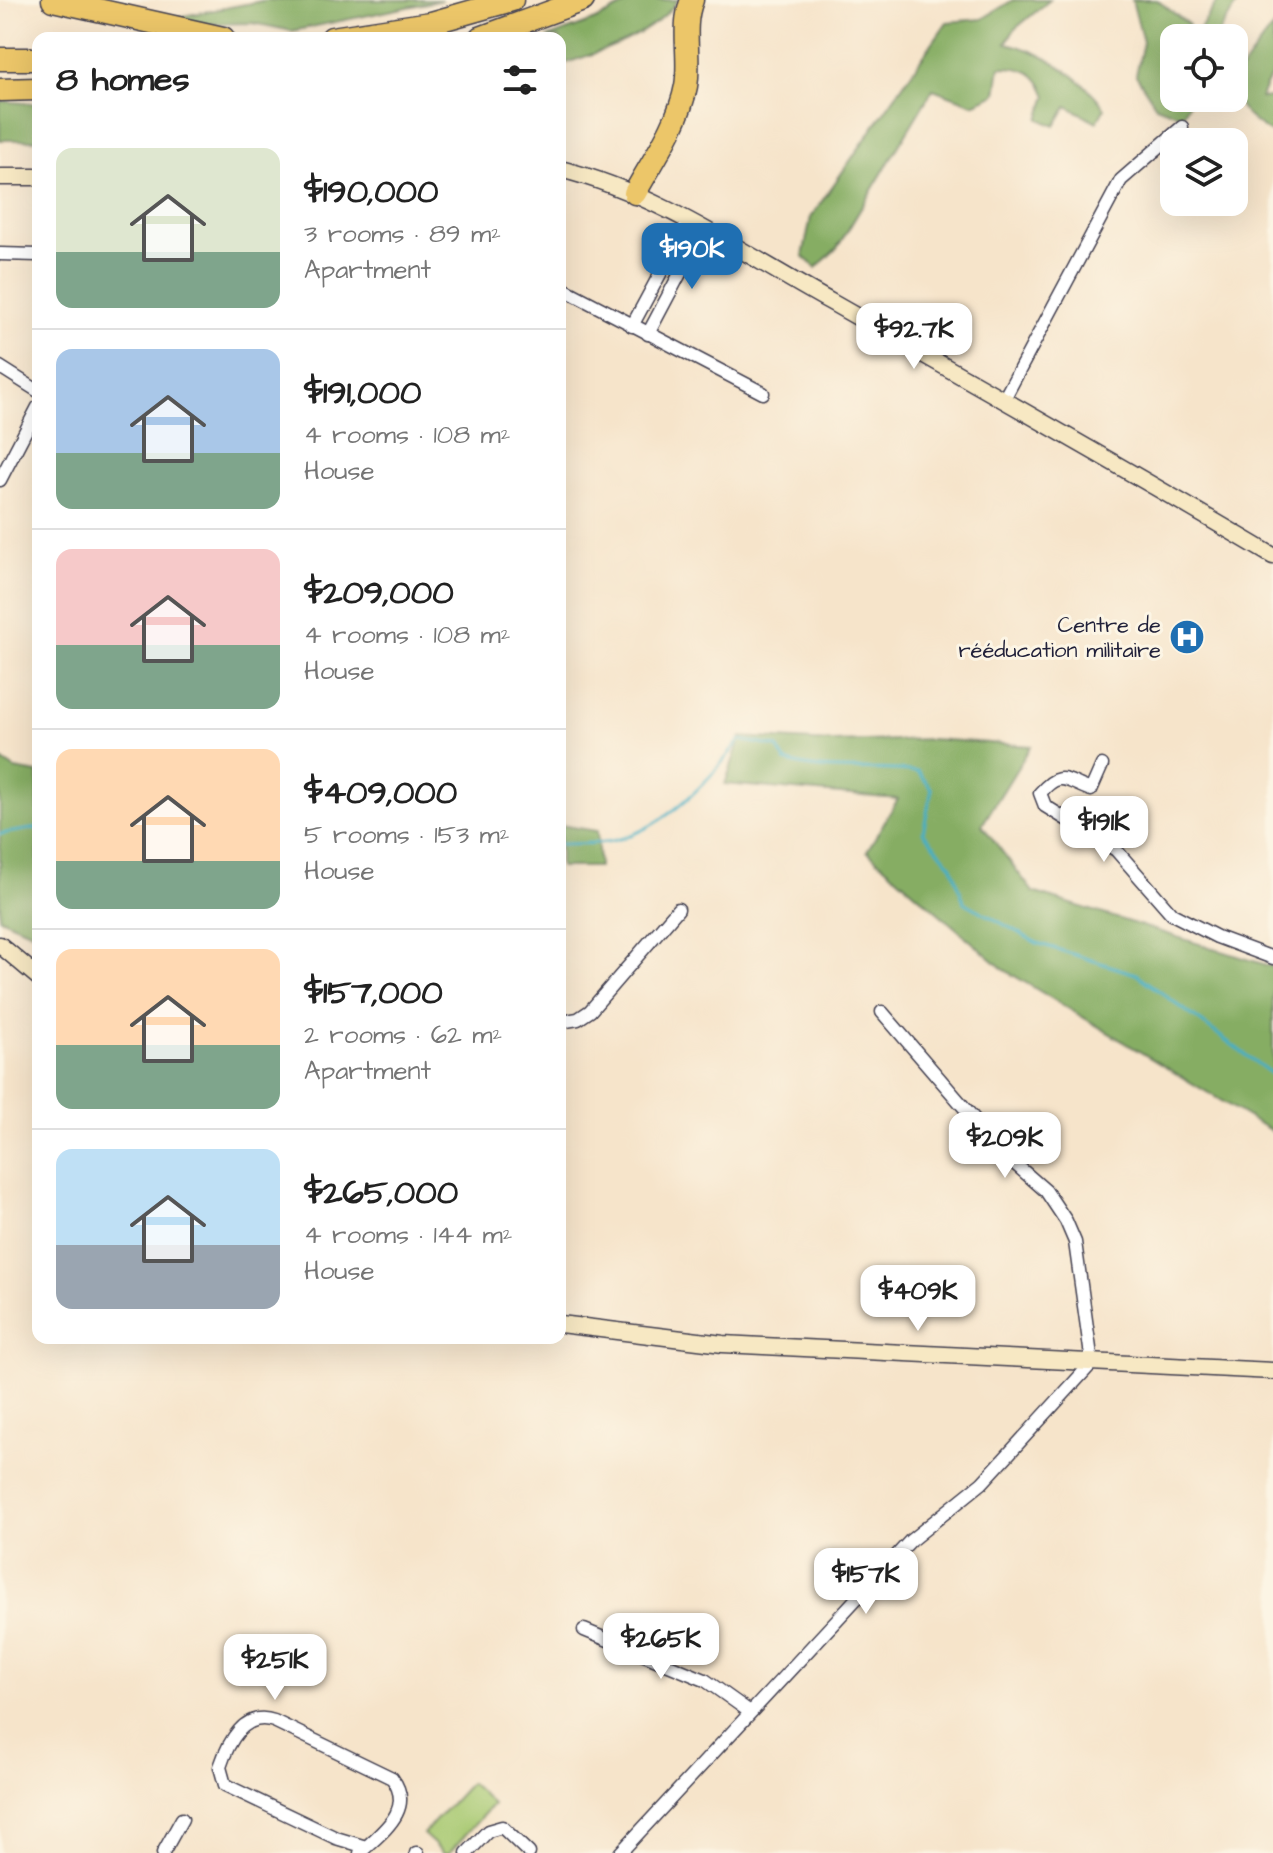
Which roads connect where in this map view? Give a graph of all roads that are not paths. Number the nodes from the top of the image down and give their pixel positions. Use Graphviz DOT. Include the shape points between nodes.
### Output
graph roads {
  1 [pos="53,0"];
  2 [pos="512,0"];
  3 [pos="583,0"];
  4 [pos="692,0"];
  5 [pos="196,32"];
  6 [pos="372,32"];
  7 [pos="496,32"];
  8 [pos="0,59"];
  9 [pos="32,59"];
  10 [pos="32,89"];
  11 [pos="0,90"];
  12 [pos="1182,127"];
  13 [pos="566,171"];
  14 [pos="0,177"];
  15 [pos="32,177"];
  16 [pos="635,193"];
  17 [pos="688,222"];
  18 [pos="703,230"];
  19 [pos="0,254"];
  20 [pos="32,255"];
  21 [pos="566,290"];
  22 [pos="632,326"];
  23 [pos="648,334"];
  24 [pos="0,367"];
  25 [pos="32,387"];
  26 [pos="763,393"];
  27 [pos="1005,397"];
  28 [pos="32,417"];
  29 [pos="4,461"];
  30 [pos="0,480"];
  31 [pos="1273,556"];
  32 [pos="1102,765"];
  33 [pos="678,909"];
  34 [pos="0,945"];
  35 [pos="1273,958"];
  36 [pos="32,972"];
  37 [pos="882,1012"];
  38 [pos="566,1021"];
  39 [pos="566,1325"];
  40 [pos="1092,1363"];
  41 [pos="1273,1371"];
  42 [pos="584,1630"];
  43 [pos="750,1712"];
  44 [pos="182,1819"];
  45 [pos="330,1835"];
  46 [pos="363,1850"];
  47 [pos="163,1853"];
  48 [pos="336,1853"];
  49 [pos="467,1853"];
  50 [pos="529,1853"];
  51 [pos="620,1853"];
  1 -- 5 [label="highway"];
  2 -- 6 [label="highway" via="431,23"];
  3 -- 7 [label="highway"];
  4 -- 16 [label="highway" via="686,88"];
  8 -- 9 [label="highway"];
  10 -- 11 [label="highway"];
  12 -- 27 [label="street" via="1121,180"];
  13 -- 16 [label="main road"];
  14 -- 15 [label="main road"];
  16 -- 17 [label="main road"];
  17 -- 18 [label="main road"];
  17 -- 22 [label="street"];
  18 -- 23 [label="street"];
  18 -- 27 [label="main road"];
  19 -- 20 [label="street"];
  21 -- 22 [label="street"];
  22 -- 23 [label="street"];
  23 -- 26 [label="street"];
  24 -- 25 [label="street"];
  27 -- 31 [label="main road"];
  28 -- 29 [label="street"];
  29 -- 30 [label="street"];
  32 -- 35 [label="street" via="1091,790 1053,779 1040,793 1045,806 1116,850 1172,914"];
  33 -- 38 [label="street" via="590,1011"];
  34 -- 36 [label="main road"];
  37 -- 40 [label="street" via="1006,1156 1046,1191 1066,1221 1075,1242"];
  39 -- 40 [label="main road" via="723,1344"];
  40 -- 41 [label="main road"];
  40 -- 43 [label="street" via="982,1483 910,1541"];
  42 -- 43 [label="street" via="705,1680"];
  43 -- 51 [label="street"];
  44 -- 47 [label="street"];
  45 -- 46 [label="street"];
  45 -- 46 [label="street" via="225,1785 220,1767 245,1723 259,1718 274,1721 392,1778 401,1799 398,1814"];
  45 -- 48 [label="street"];
  49 -- 50 [label="street" via="488,1831 502,1827"];
}
